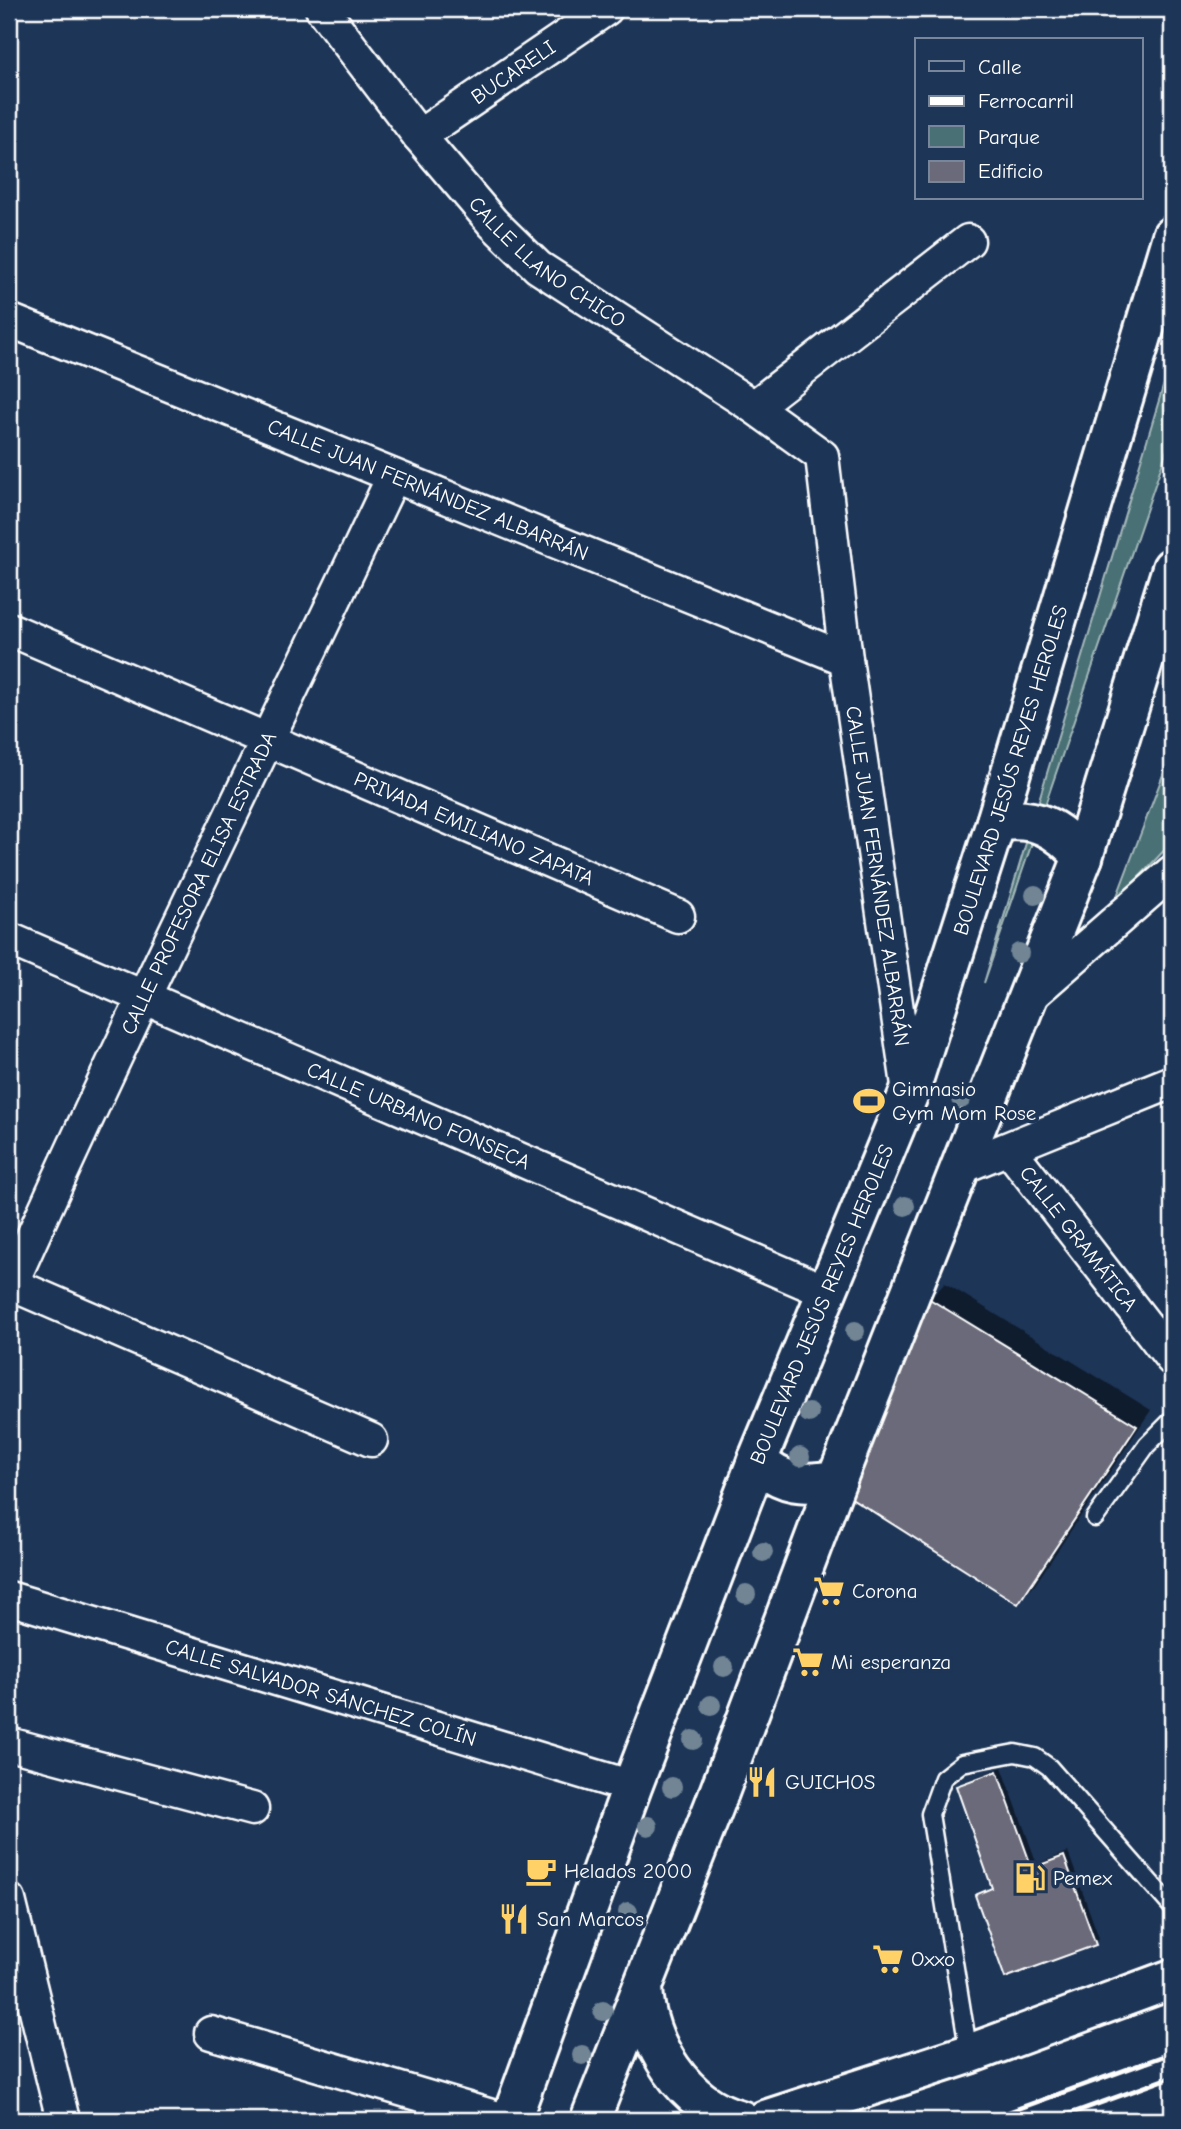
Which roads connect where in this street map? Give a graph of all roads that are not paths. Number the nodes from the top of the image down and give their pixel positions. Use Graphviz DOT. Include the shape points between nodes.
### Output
graph roads {
  1 [pos="322,9"];
  2 [pos="606,9"];
  3 [pos="419,136"];
  4 [pos="1172,236"];
  5 [pos="968,242"];
  6 [pos="9,320"];
  7 [pos="754,407"];
  8 [pos="824,460"];
  9 [pos="393,477"];
  10 [pos="1172,568"];
  11 [pos="9,629"];
  12 [pos="846,659"];
  13 [pos="269,741"];
  14 [pos="996,822"];
  15 [pos="1083,857"];
  16 [pos="1172,872"];
  17 [pos="678,916"];
  18 [pos="9,939"];
  19 [pos="143,996"];
  20 [pos="1030,996"];
  21 [pos="1172,1082"];
  22 [pos="909,1093"];
  23 [pos="1010,1150"];
  24 [pos="962,1167"];
  25 [pos="10,1286"];
  26 [pos="827,1292"];
  27 [pos="1172,1359"];
  28 [pos="1172,1420"];
  29 [pos="371,1440"];
  30 [pos="757,1461"];
  31 [pos="837,1479"];
  32 [pos="1095,1518"];
  33 [pos="9,1598"];
  34 [pos="9,1744"];
  35 [pos="632,1787"];
  36 [pos="252,1809"];
  37 [pos="9,1900"];
  38 [pos="1172,1907"];
  39 [pos="1172,1979"];
  40 [pos="643,1987"];
  41 [pos="211,2033"];
  42 [pos="969,2054"];
  43 [pos="63,2120"];
  44 [pos="505,2120"];
  45 [pos="511,2120"];
  46 [pos="590,2120"];
  47 [pos="741,2120"];
  48 [pos="765,2120"];
  1 -- 3 [label="street, CALLE LLANO CHICO"];
  2 -- 3 [label="street, BUCARELI"];
  3 -- 7 [label="street, CALLE LLANO CHICO" via="493,223 538,267"];
  4 -- 14 [label="main road, BOULEVARD JESÚS REYES HEROLES"];
  5 -- 7 [label="street"];
  6 -- 9 [label="street, CALLE JUAN FERNÁNDEZ ALBARRÁN"];
  7 -- 8 [label="street, CALLE LLANO CHICO" via="816,448"];
  8 -- 12 [label="street, CALLE JUAN FERNÁNDEZ ALBARRÁN"];
  9 -- 12 [label="street, CALLE JUAN FERNÁNDEZ ALBARRÁN"];
  9 -- 13 [label="street, CALLE PROFESORA ELISA ESTRADA"];
  10 -- 15 [label="main road"];
  11 -- 13 [label="street, PRIVADA EMILIANO ZAPATA"];
  12 -- 22 [label="street, CALLE JUAN FERNÁNDEZ ALBARRÁN"];
  13 -- 17 [label="street, PRIVADA EMILIANO ZAPATA"];
  13 -- 19 [label="street, CALLE PROFESORA ELISA ESTRADA"];
  14 -- 15 [label="main road" via="1027,819 1043,823 1058,831"];
  14 -- 22 [label="main road, BOULEVARD JESÚS REYES HEROLES"];
  15 -- 20 [label="main road"];
  16 -- 20 [label="street"];
  18 -- 19 [label="street, CALLE URBANO FONSECA"];
  19 -- 25 [label="street, CALLE PROFESORA ELISA ESTRADA"];
  19 -- 26 [label="street, CALLE URBANO FONSECA"];
  20 -- 24 [label="main road"];
  21 -- 23 [label="street"];
  22 -- 26 [label="main road, BOULEVARD JESÚS REYES HEROLES"];
  23 -- 24 [label="street"];
  23 -- 27 [label="street, CALLE GRAMÁTICA"];
  24 -- 31 [label="main road"];
  25 -- 29 [label="street"];
  26 -- 30 [label="main road, BOULEVARD JESÚS REYES HEROLES"];
  28 -- 32 [label="lane" via="1147,1445"];
  30 -- 31 [label="main road" via="777,1477 797,1484"];
  30 -- 35 [label="main road, BOULEVARD JESÚS REYES HEROLES"];
  31 -- 40 [label="main road"];
  33 -- 35 [label="street, CALLE SALVADOR SÁNCHEZ COLÍN"];
  34 -- 36 [label="street"];
  35 -- 45 [label="main road, BOULEVARD JESÚS REYES HEROLES"];
  37 -- 43 [label="street"];
  38 -- 42 [label="lane" via="1049,1767 1035,1757 1015,1753 962,1763 943,1778 930,1814"];
  39 -- 42 [label="main road"];
  40 -- 46 [label="main road"];
  40 -- 47 [label="main road" via="652,2033 665,2060 702,2101"];
  41 -- 44 [label="street"];
  42 -- 48 [label="main road"];
}
